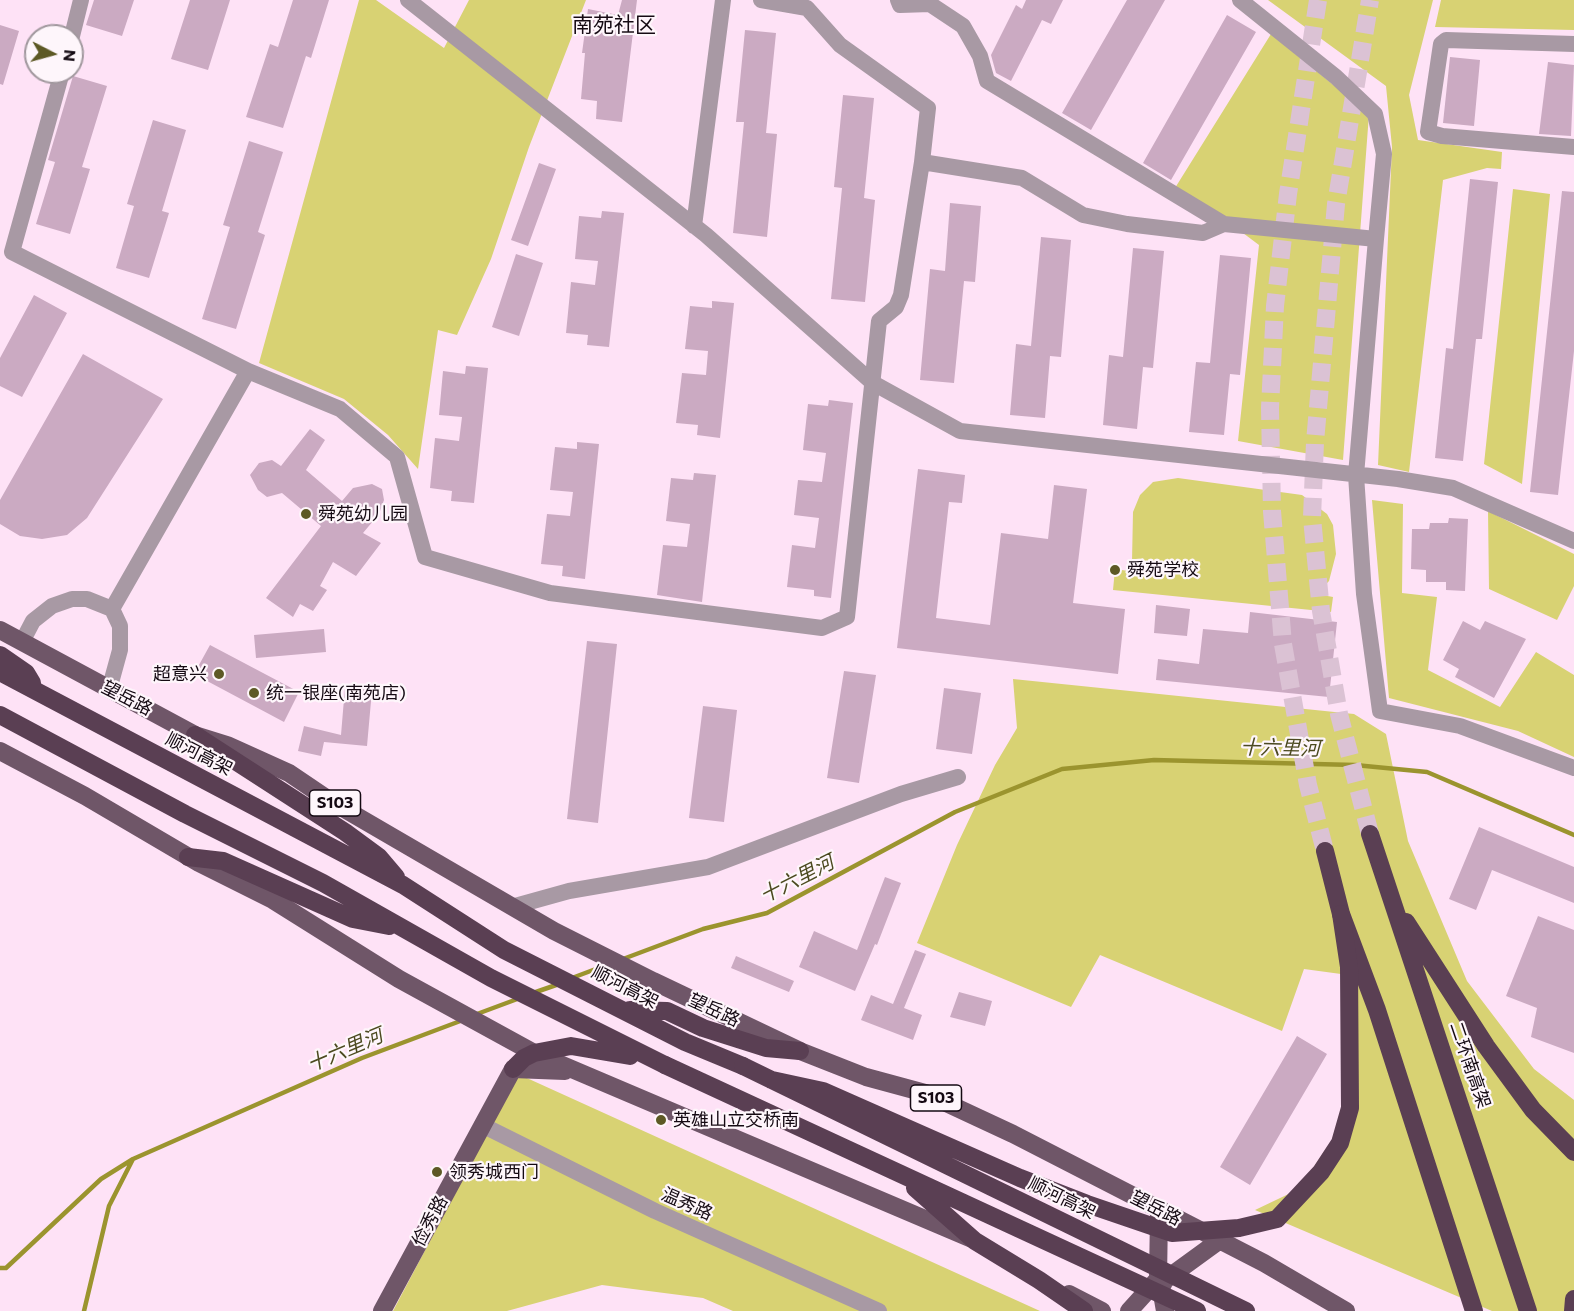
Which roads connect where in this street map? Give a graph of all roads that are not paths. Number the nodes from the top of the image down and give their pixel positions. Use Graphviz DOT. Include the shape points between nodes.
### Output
graph roads {
  1 [pos="81,0"];
  2 [pos="408,0"];
  3 [pos="723,0"];
  4 [pos="761,0"];
  5 [pos="898,0"];
  6 [pos="1239,0"];
  7 [pos="75,24"];
  8 [pos="1574,44"];
  9 [pos="59,84"];
  10 [pos="1574,147"];
  11 [pos="922,162"];
  12 [pos="1224,224"];
  13 [pos="694,226"];
  14 [pos="1376,239"];
  15 [pos="248,371"];
  16 [pos="873,383"];
  17 [pos="1356,475"];
  18 [pos="1574,541"];
  19 [pos="112,609"];
  20 [pos="0,630"];
  21 [pos="23,640"];
  22 [pos="0,655"];
  23 [pos="0,672"];
  24 [pos="35,690"];
  25 [pos="109,690"];
  26 [pos="0,715"];
  27 [pos="195,735"];
  28 [pos="0,751"];
  29 [pos="1574,768"];
  30 [pos="958,777"];
  31 [pos="1370,834"];
  32 [pos="1325,851"];
  33 [pos="188,856"];
  34 [pos="404,885"];
  35 [pos="515,906"];
  36 [pos="1394,906"];
  37 [pos="1341,914"];
  38 [pos="402,928"];
  39 [pos="621,1007"];
  40 [pos="487,1028"];
  41 [pos="801,1051"];
  42 [pos="534,1053"];
  43 [pos="658,1063"];
  44 [pos="513,1069"];
  45 [pos="579,1071"];
  46 [pos="772,1080"];
  47 [pos="482,1125"];
  48 [pos="1574,1152"];
  49 [pos="900,1175"];
  50 [pos="1159,1210"];
  51 [pos="1220,1240"];
  52 [pos="1574,1299"];
  53 [pos="382,1311"];
  54 [pos="879,1311"];
  55 [pos="1083,1311"];
  56 [pos="1102,1311"];
  57 [pos="1130,1311"];
  58 [pos="1165,1311"];
  59 [pos="1197,1311"];
  60 [pos="1246,1311"];
  61 [pos="1346,1311"];
  62 [pos="1474,1311"];
  63 [pos="1528,1311"];
  64 [pos="1573,1311"];
  1 -- 7 [label="street"];
  2 -- 13 [label="street"];
  3 -- 13 [label="street"];
  4 -- 11 [label="street" via="807,8 840,45 928,108"];
  5 -- 12 [label="street" via="900,6 930,4 963,26 980,56 987,81"];
  6 -- 14 [label="street" via="1336,77 1375,114 1384,154"];
  8 -- 10 [label="street" via="1446,40 1441,44 1428,132"];
  9 -- 15 [label="street" via="12,252"];
  11 -- 12 [label="street" via="1022,178 1083,215 1203,233"];
  11 -- 16 [label="street" via="902,295 896,307 879,321"];
  12 -- 14 [label="street"];
  13 -- 16 [label="street"];
  14 -- 17 [label="street"];
  15 -- 16 [label="street" via="340,409 397,457 425,557 550,593 822,628 847,617"];
  15 -- 19 [label="street"];
  16 -- 17 [label="street" via="960,431"];
  17 -- 18 [label="street" via="1453,488"];
  17 -- 29 [label="street" via="1364,594 1380,711 1460,726"];
  19 -- 21 [label="street" via="87,599 72,599 52,606 33,621"];
  19 -- 25 [label="street" via="120,626 120,650"];
  20 -- 21 [label="main road, 望岳路 / S103"];
  21 -- 25 [label="main road, 望岳路 / S103"];
  22 -- 24 [label="highway" via="26,673"];
  23 -- 24 [label="highway, 顺河高架"];
  24 -- 34 [label="highway, 顺河高架"];
  25 -- 27 [label="main road, 望岳路 / S103"];
  26 -- 38 [label="highway"];
  27 -- 34 [label="highway" via="354,838 379,857"];
  27 -- 35 [label="main road, 望岳路 / S103" via="289,773"];
  28 -- 33 [label="main road"];
  30 -- 35 [label="street" via="901,794 708,867 569,891"];
  31 -- 36 [label="highway, 二环南高架"];
  32 -- 37 [label="highway"];
  33 -- 38 [label="highway" via="223,861 353,919"];
  33 -- 40 [label="main road" via="273,900 399,979"];
  34 -- 39 [label="highway, 顺河高架" via="504,950"];
  35 -- 41 [label="main road, 望岳路 / S103" via="554,931"];
  36 -- 48 [label="highway" via="1486,1046 1533,1110"];
  36 -- 63 [label="highway, 二环南高架"];
  37 -- 46 [label="highway, bridge" via="1349,967 1350,1108 1340,1143 1321,1172 1277,1219 1239,1228 1172,1233 1020,1178 823,1091"];
  37 -- 62 [label="highway, bridge" via="1377,1010"];
  38 -- 43 [label="highway"];
  39 -- 41 [label="highway" via="667,1011 703,1028 766,1048"];
  39 -- 46 [label="highway, 顺河高架, bridge" via="685,1042"];
  40 -- 42 [label="main road"];
  40 -- 44 [label="main road" via="506,1047"];
  41 -- 50 [label="main road, 望岳路 / S103" via="866,1077 926,1093"];
  42 -- 43 [label="highway" via="571,1046"];
  42 -- 44 [label="highway"];
  42 -- 45 [label="main road"];
  43 -- 49 [label="highway, bridge"];
  44 -- 45 [label="main road"];
  44 -- 47 [label="main road, 俭秀路"];
  45 -- 56 [label="main road" via="975,1240 991,1253"];
  46 -- 60 [label="highway, 顺河高架, bridge"];
  47 -- 53 [label="main road, 俭秀路"];
  47 -- 54 [label="street, 温秀路" via="655,1211"];
  49 -- 55 [label="highway, bridge" via="975,1242"];
  49 -- 59 [label="highway, bridge"];
  50 -- 51 [label="main road, 望岳路 / S103"];
  50 -- 57 [label="main road" via="1158,1279"];
  51 -- 58 [label="main road" via="1165,1280 1161,1288"];
  51 -- 61 [label="main road, 望岳路 / S103"];
  52 -- 64 [label="highway"];
}
